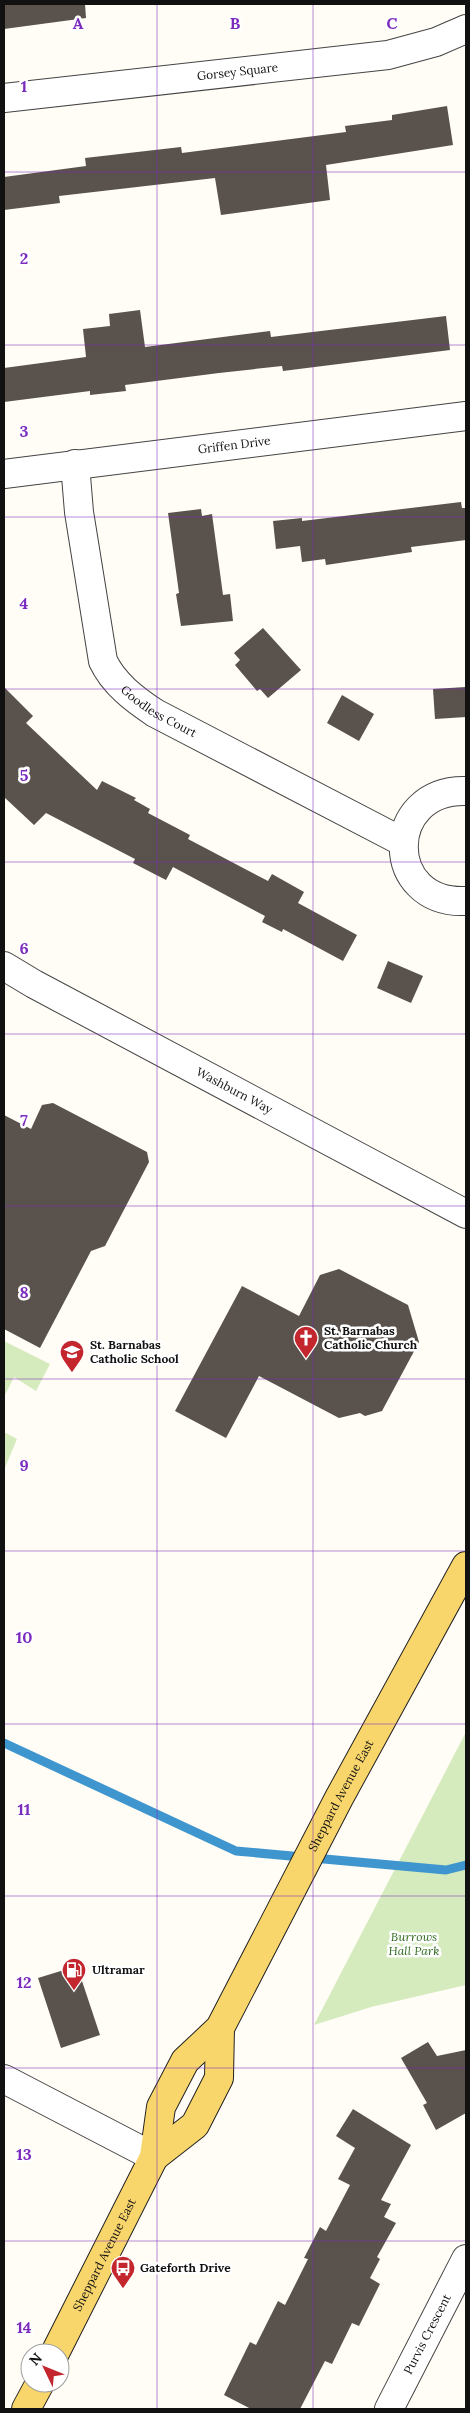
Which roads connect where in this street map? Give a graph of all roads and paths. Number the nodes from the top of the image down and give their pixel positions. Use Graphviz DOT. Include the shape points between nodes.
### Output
graph roads {
  1 [pos="466,29"];
  2 [pos="4,98"];
  3 [pos="466,416"];
  4 [pos="75,464"];
  5 [pos="4,474"];
  6 [pos="466,791"];
  7 [pos="403,842"];
  8 [pos="466,901"];
  9 [pos="4,966"];
  10 [pos="466,1214"];
  11 [pos="466,1566"];
  12 [pos="220,2028"];
  13 [pos="4,2079"];
  14 [pos="154,2157"];
  15 [pos="466,2260"];
  16 [pos="60,2343"];
  17 [pos="35,2393"];
  18 [pos="26,2409"];
  19 [pos="390,2409"];
  1 -- 2 [label="street, Gorsey Square" via="436,42 388,55"];
  3 -- 4 [label="street, Griffen Drive"];
  4 -- 5 [label="street, Griffen Drive"];
  4 -- 7 [label="street, Goodless Court" via="79,512 102,661 109,675 155,714"];
  6 -- 7 [label="street" via="433,796 418,808 408,824"];
  7 -- 8 [label="street" via="404,859 410,875 422,888 452,902"];
  9 -- 10 [label="street, Washburn Way"];
  11 -- 12 [label="main road, Sheppard Avenue East" via="339,1798"];
  12 -- 14 [label="main road, Sheppard Avenue East" via="185,2061 161,2107"];
  12 -- 14 [label="main road, Sheppard Avenue East" via="219,2078 195,2125"];
  13 -- 14 [label="street"];
  14 -- 16 [label="main road, Sheppard Avenue East"];
  15 -- 19 [label="street, Purvis Crescent"];
  17 -- 18 [label="main road"];
}
